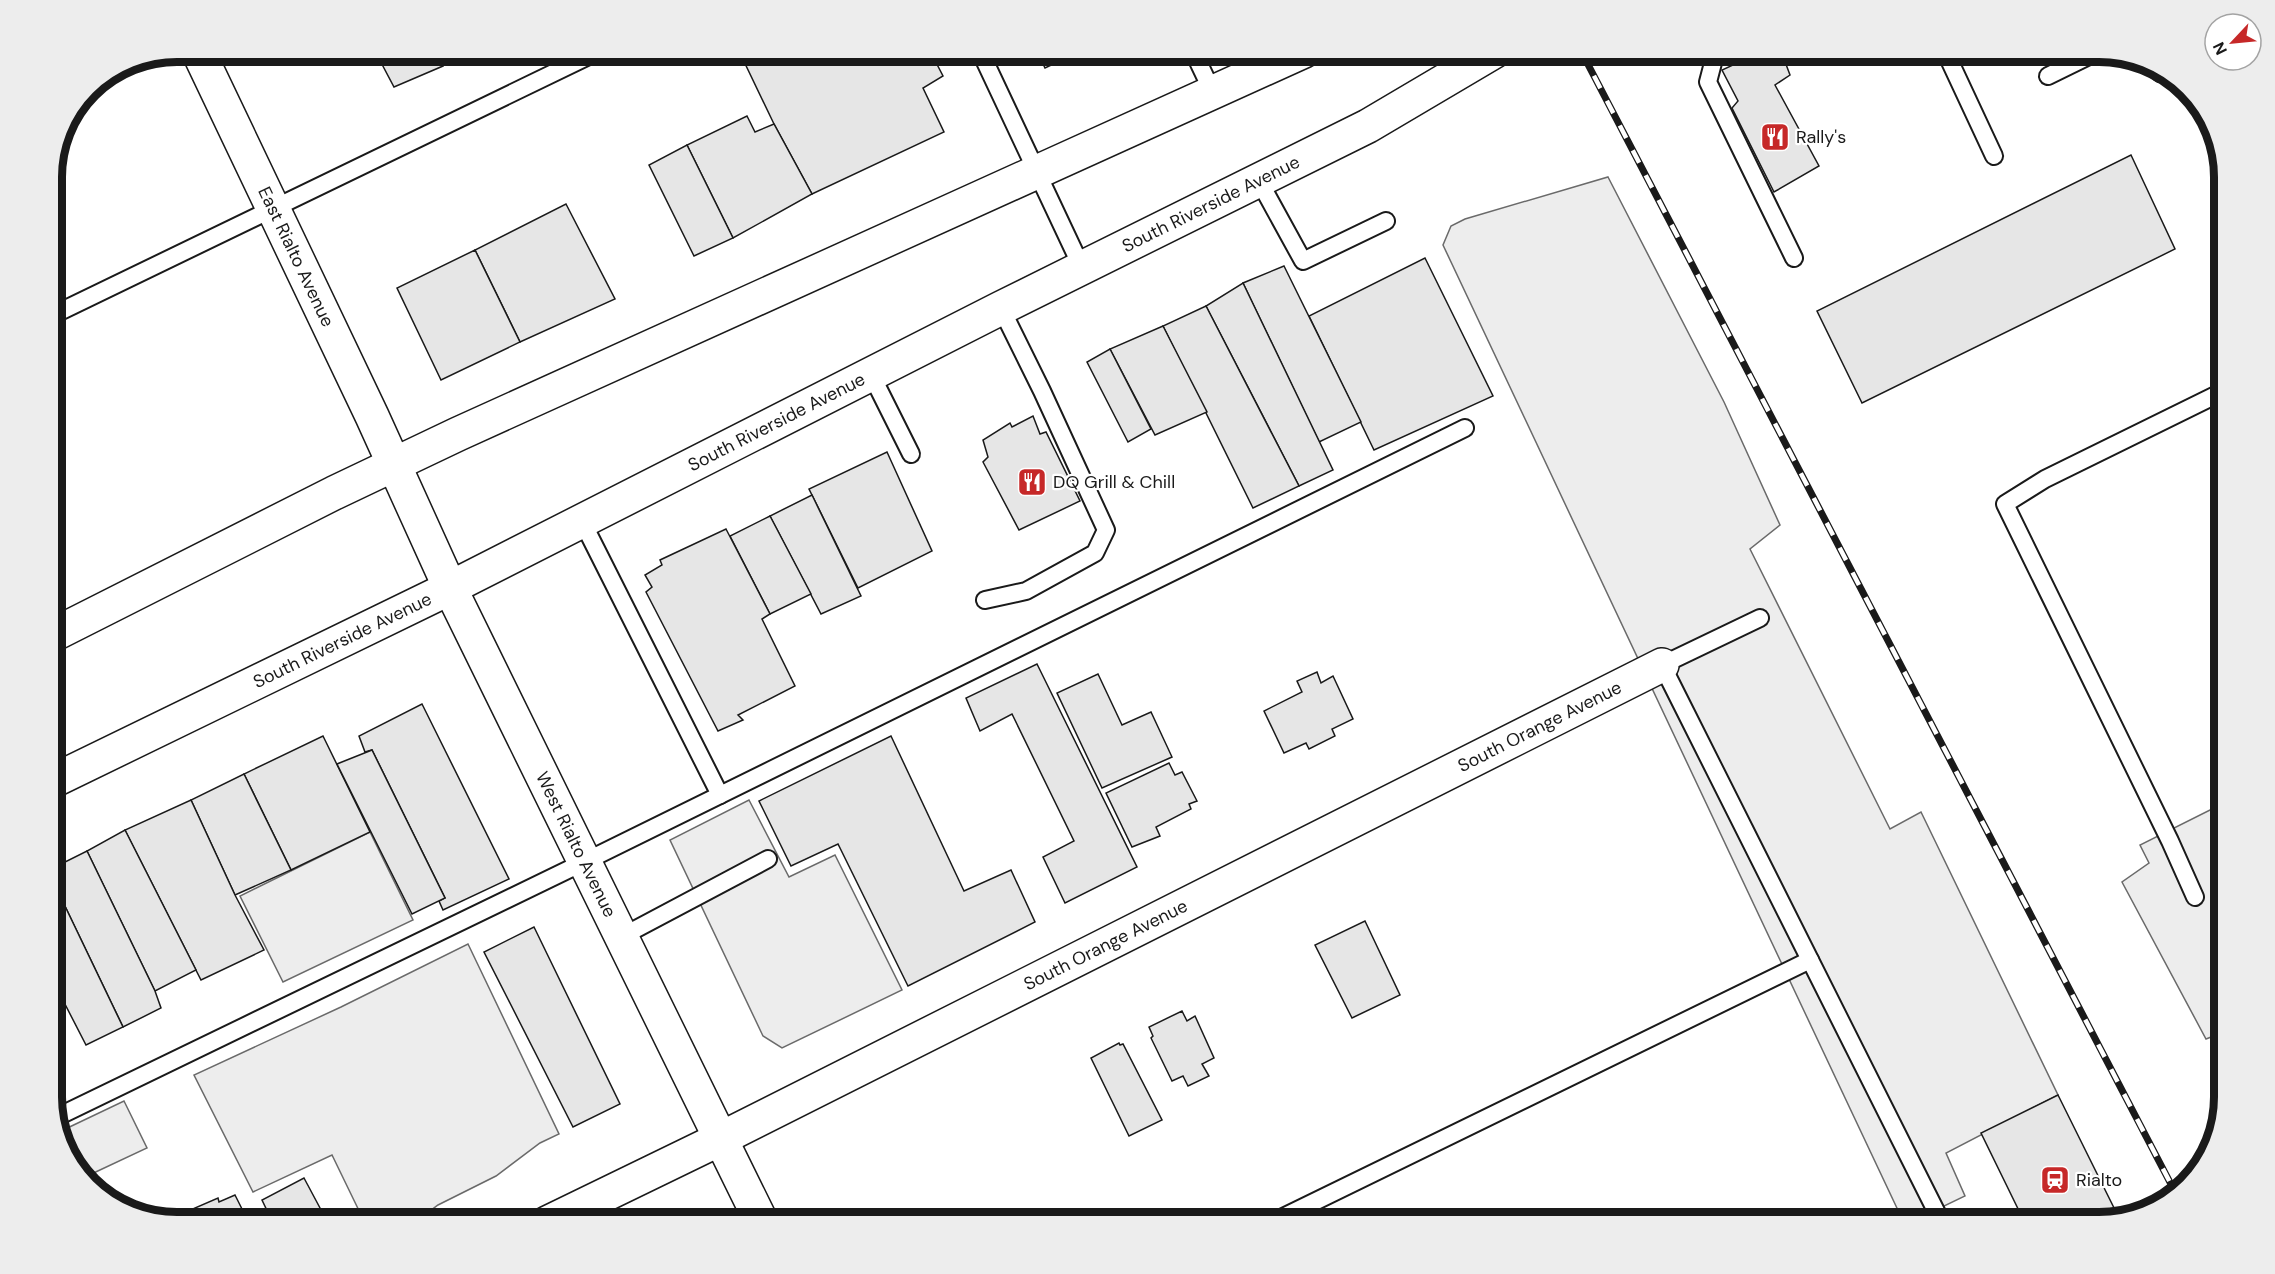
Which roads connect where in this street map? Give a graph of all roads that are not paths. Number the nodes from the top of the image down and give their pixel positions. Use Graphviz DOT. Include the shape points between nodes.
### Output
graph roads {
  1 [pos="203,62"];
  2 [pos="576,62"];
  3 [pos="985,62"];
  4 [pos="1198,62"];
  5 [pos="1280,62"];
  6 [pos="1476,62"];
  7 [pos="1713,62"];
  8 [pos="1950,62"];
  9 [pos="2077,62"];
  10 [pos="2048,76"];
  11 [pos="1214,93"];
  12 [pos="1995,156"];
  13 [pos="1036,172"];
  14 [pos="1258,179"];
  15 [pos="274,207"];
  16 [pos="1386,221"];
  17 [pos="1794,258"];
  18 [pos="1082,267"];
  19 [pos="1001,308"];
  20 [pos="62,311"];
  21 [pos="871,374"];
  22 [pos="2213,396"];
  23 [pos="1465,428"];
  24 [pos="911,454"];
  25 [pos="394,464"];
  26 [pos="582,521"];
  27 [pos="450,588"];
  28 [pos="985,600"];
  29 [pos="1760,618"];
  30 [pos="62,630"];
  31 [pos="1662,665"];
  32 [pos="62,777"];
  33 [pos="720,795"];
  34 [pos="768,859"];
  35 [pos="584,862"];
  36 [pos="2195,897"];
  37 [pos="621,937"];
  38 [pos="1810,960"];
  39 [pos="62,1114"];
  40 [pos="720,1139"];
  41 [pos="570,1212"];
  42 [pos="756,1212"];
  43 [pos="1294,1212"];
  44 [pos="1936,1212"];
  1 -- 15 [label="main road, East Rialto Avenue"];
  2 -- 15 [label="lane"];
  3 -- 13 [label="lane"];
  4 -- 11 [label="lane"];
  5 -- 11 [label="main road"];
  6 -- 14 [label="main road, South Riverside Avenue" via="1368,126"];
  7 -- 17 [label="lane" via="1708,82"];
  8 -- 12 [label="lane"];
  9 -- 10 [label="lane"];
  11 -- 13 [label="main road"];
  13 -- 18 [label="lane"];
  13 -- 25 [label="main road"];
  14 -- 16 [label="lane" via="1303,261"];
  14 -- 18 [label="main road, South Riverside Avenue"];
  15 -- 20 [label="lane"];
  15 -- 25 [label="main road, East Rialto Avenue"];
  18 -- 19 [label="main road, South Riverside Avenue"];
  19 -- 21 [label="main road, South Riverside Avenue"];
  19 -- 28 [label="lane" via="1106,530 1095,553 1026,591"];
  21 -- 24 [label="lane"];
  21 -- 26 [label="main road, South Riverside Avenue"];
  22 -- 36 [label="lane" via="2045,479 2005,504"];
  23 -- 33 [label="lane"];
  25 -- 27 [label="main road, West Rialto Avenue"];
  25 -- 30 [label="main road"];
  26 -- 27 [label="main road, South Riverside Avenue"];
  26 -- 33 [label="lane"];
  27 -- 32 [label="main road, South Riverside Avenue"];
  27 -- 35 [label="main road, West Rialto Avenue"];
  29 -- 31 [label="lane"];
  31 -- 38 [label="lane"];
  31 -- 40 [label="main road, South Orange Avenue"];
  33 -- 35 [label="lane"];
  34 -- 37 [label="lane"];
  35 -- 37 [label="main road, West Rialto Avenue"];
  35 -- 39 [label="lane"];
  37 -- 40 [label="main road, West Rialto Avenue"];
  38 -- 43 [label="lane"];
  38 -- 44 [label="lane"];
  40 -- 41 [label="main road, South Orange Avenue"];
  40 -- 42 [label="main road, West Rialto Avenue"];
}
